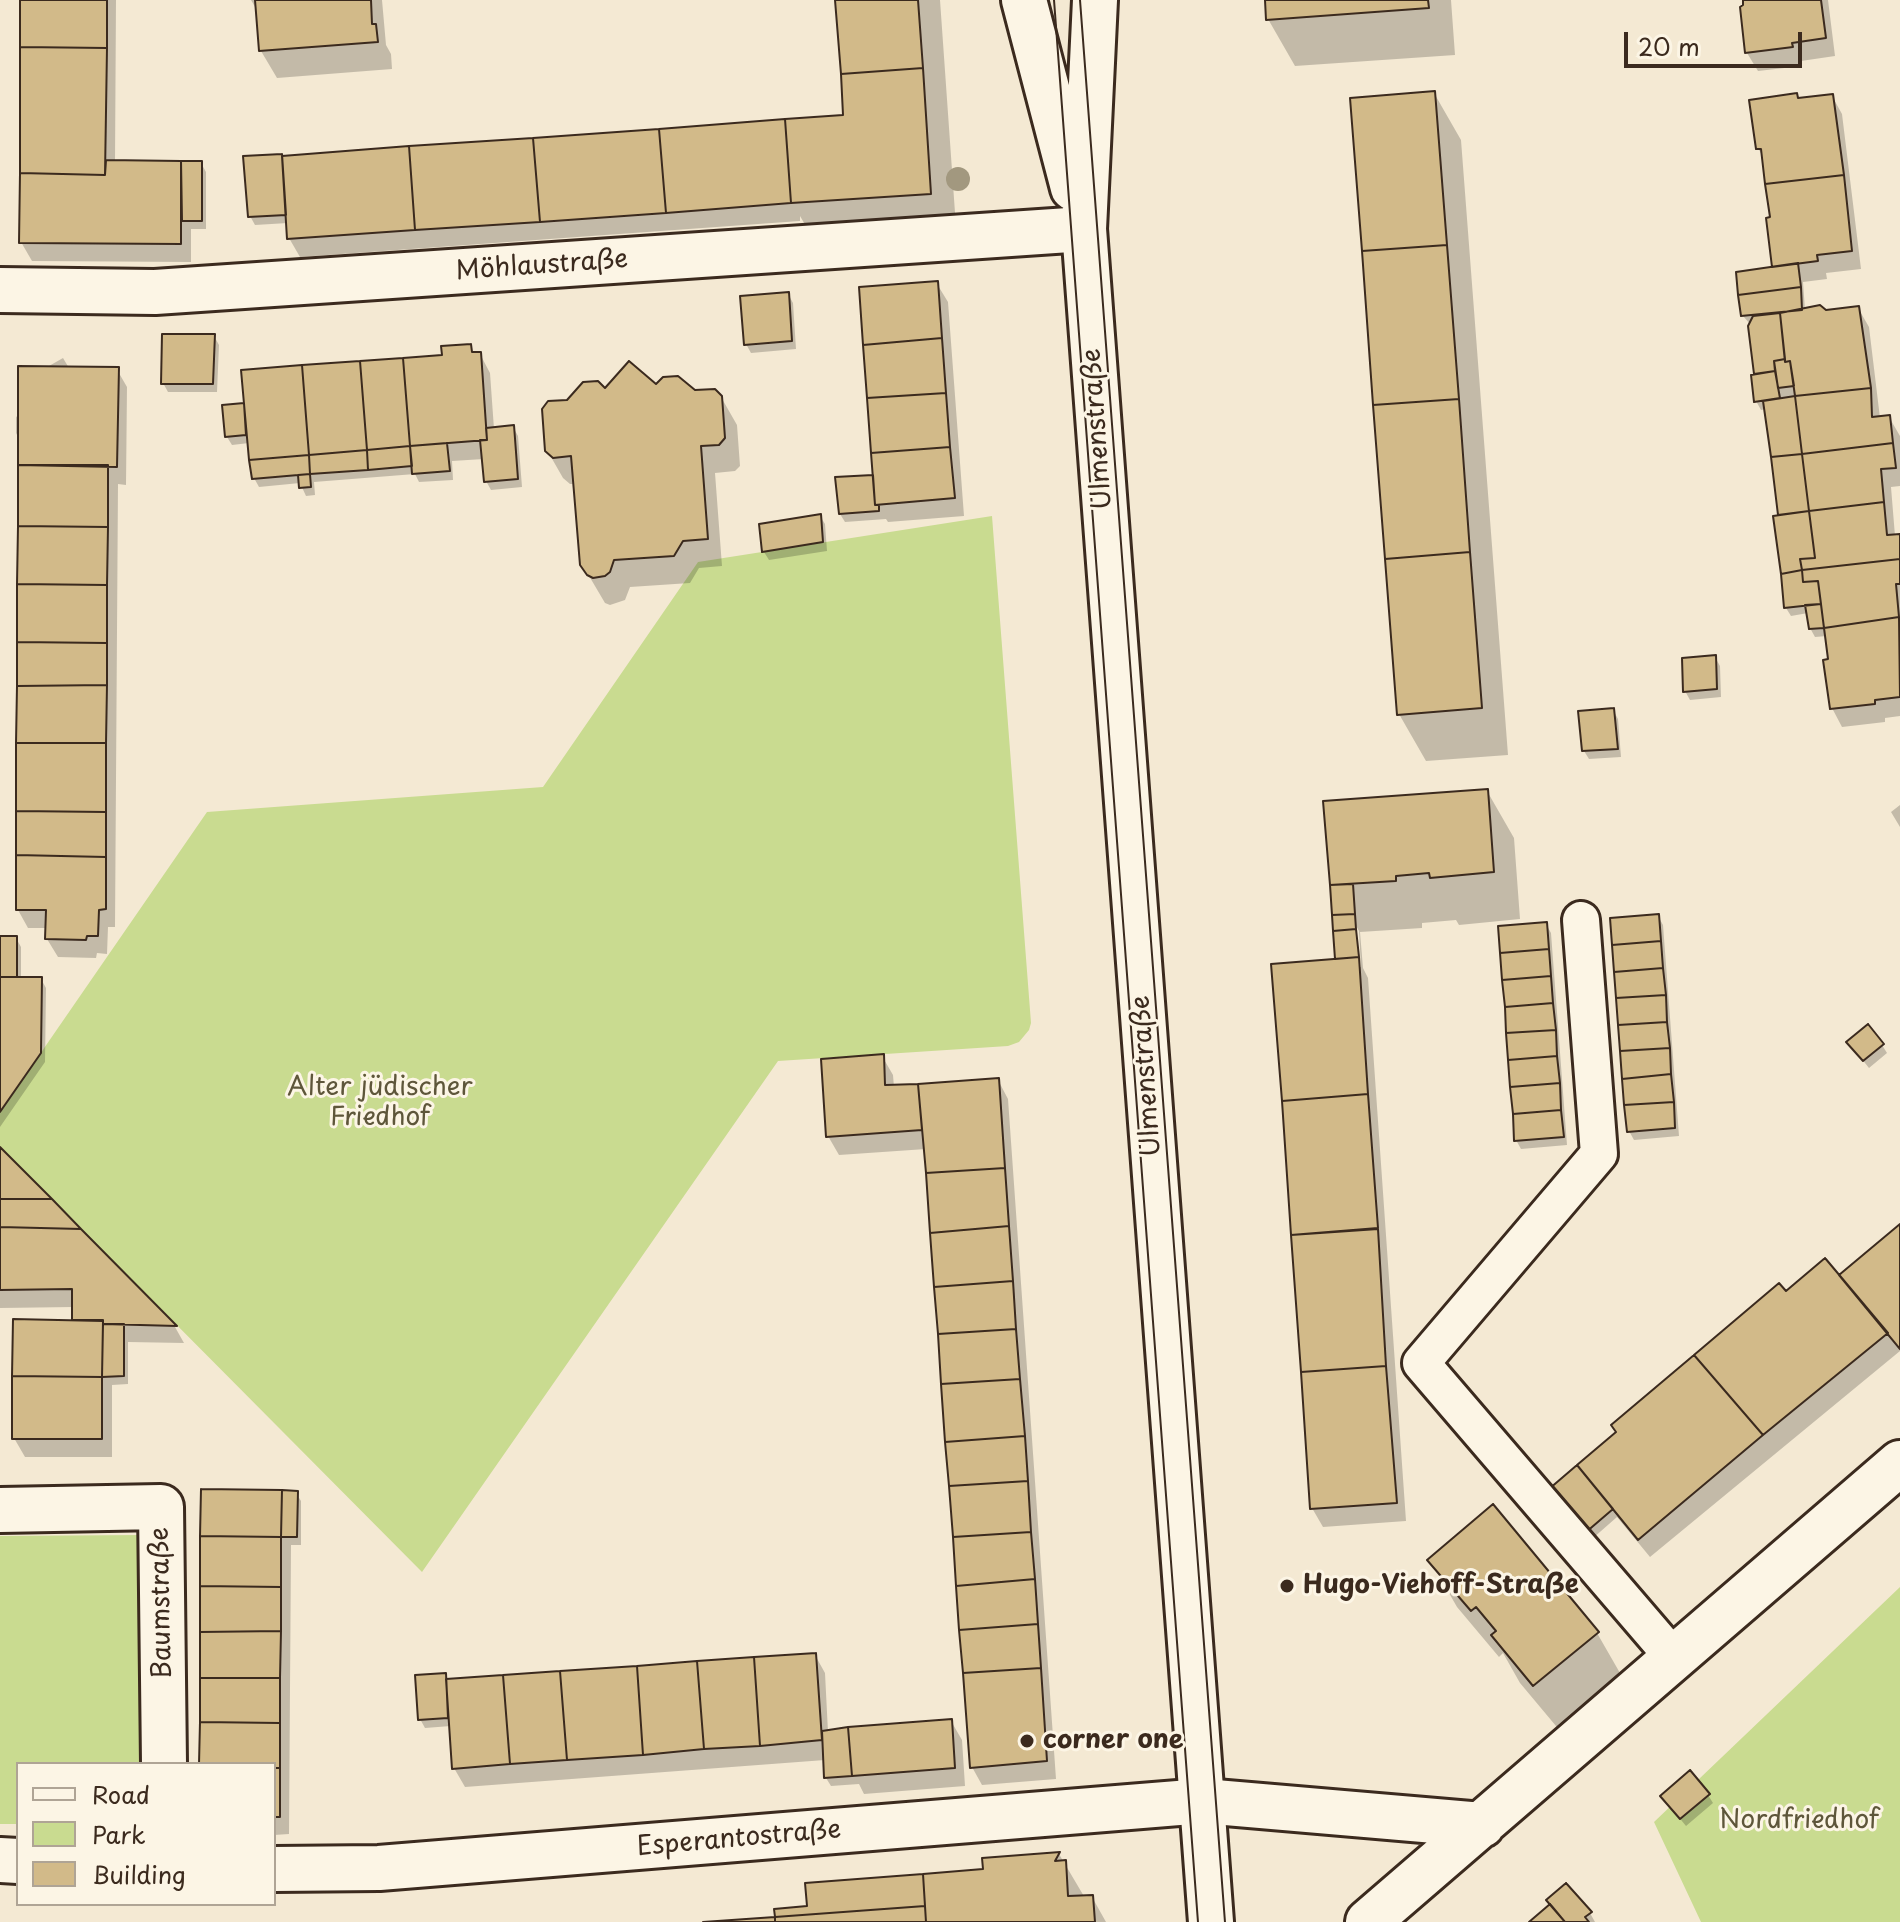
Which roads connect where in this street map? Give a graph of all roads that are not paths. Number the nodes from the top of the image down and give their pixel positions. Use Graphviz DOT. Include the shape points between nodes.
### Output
graph roads {
  1 [pos="1024,0"];
  2 [pos="1095,0"];
  3 [pos="1084,229"];
  4 [pos="0,290"];
  5 [pos="1581,920"];
  6 [pos="1900,1463"];
  7 [pos="0,1510"];
  8 [pos="1674,1658"];
  9 [pos="164,1762"];
  10 [pos="1203,1801"];
  11 [pos="1482,1825"];
  12 [pos="276,1869"];
  13 [pos="1211,1922"];
  14 [pos="1368,1922"];
  1 -- 3 [label="street, Ulmenstraße"];
  2 -- 3 [label="street, Ulmenstraße"];
  3 -- 4 [label="street, Möhlaustraße" via="155,292"];
  3 -- 10 [label="street, Ulmenstraße"];
  5 -- 8 [label="lane" via="1599,1154 1421,1363"];
  6 -- 8 [label="street"];
  7 -- 9 [label="street, Baumstraße" via="161,1507"];
  8 -- 11 [label="street"];
  10 -- 11 [label="street"];
  10 -- 12 [label="street, Esperantostraße" via="379,1868"];
  10 -- 13 [label="street, Ulmenstraße"];
  11 -- 14 [label="street"];
}
